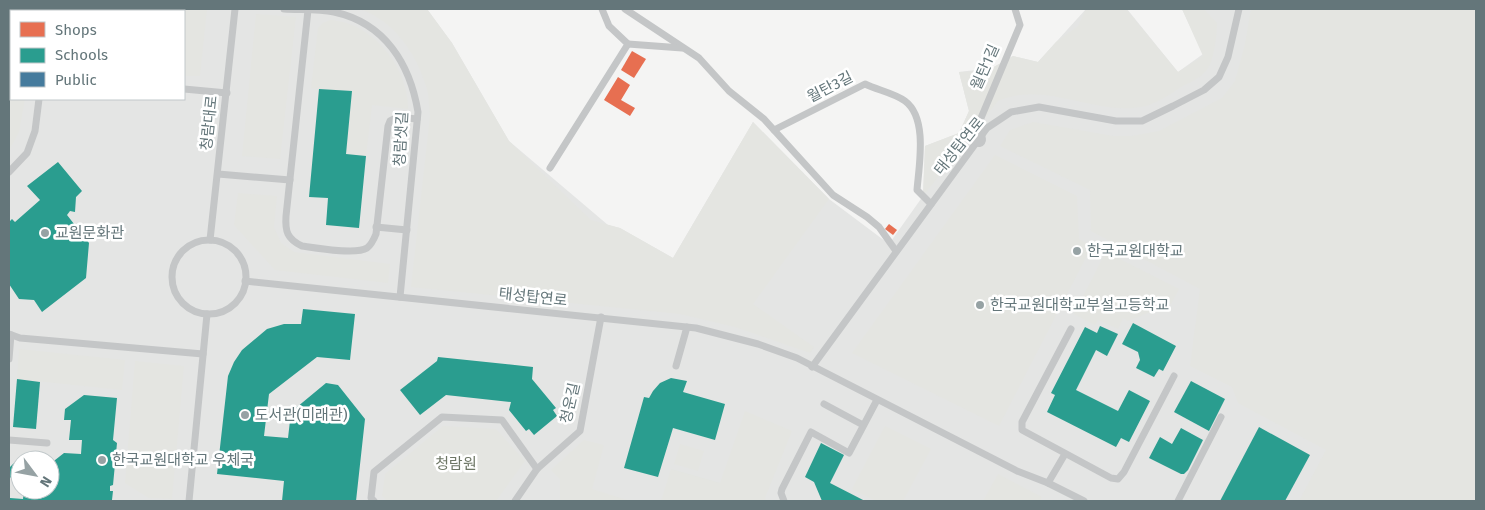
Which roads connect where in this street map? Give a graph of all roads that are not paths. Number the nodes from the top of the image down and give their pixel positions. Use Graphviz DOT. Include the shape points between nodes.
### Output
graph roads {
  1 [pos="235,9"];
  2 [pos="284,9"];
  3 [pos="602,9"];
  4 [pos="625,9"];
  5 [pos="1016,9"];
  6 [pos="1239,9"];
  7 [pos="308,10"];
  8 [pos="628,44"];
  9 [pos="685,48"];
  10 [pos="185,89"];
  11 [pos="227,93"];
  12 [pos="39,100"];
  13 [pos="417,118"];
  14 [pos="774,130"];
  15 [pos="979,137"];
  16 [pos="550,168"];
  17 [pos="9,172"];
  18 [pos="218,174"];
  19 [pos="290,180"];
  20 [pos="931,204"];
  21 [pos="376,227"];
  22 [pos="407,230"];
  23 [pos="210,240"];
  24 [pos="896,251"];
  25 [pos="245,281"];
  26 [pos="400,297"];
  27 [pos="207,314"];
  28 [pos="601,318"];
  29 [pos="687,327"];
  30 [pos="1071,328"];
  31 [pos="10,335"];
  32 [pos="203,354"];
  33 [pos="9,359"];
  34 [pos="676,366"];
  35 [pos="812,367"];
  36 [pos="1174,376"];
  37 [pos="877,400"];
  38 [pos="824,404"];
  39 [pos="1220,417"];
  40 [pos="864,426"];
  41 [pos="9,440"];
  42 [pos="47,443"];
  43 [pos="1065,454"];
  44 [pos="537,469"];
  45 [pos="1048,483"];
  46 [pos="372,500"];
  47 [pos="189,501"];
  48 [pos="515,501"];
  49 [pos="784,501"];
  50 [pos="1084,501"];
  51 [pos="1178,501"];
  1 -- 11 [label="lane, 청람대로"];
  2 -- 7 [label="lane, 청람샛길"];
  3 -- 8 [label="lane" via="609,26"];
  4 -- 9 [label="lane"];
  5 -- 15 [label="lane, 월탄1길" via="1020,24 981,118"];
  6 -- 15 [label="lane, 태성탑연로" via="1228,58 1219,77 1204,90 1173,106 1142,121 1116,121 1039,107 1011,112"];
  7 -- 13 [label="lane, 청람샛길" via="354,18 381,35 408,76 415,94"];
  7 -- 19 [label="lane"];
  8 -- 9 [label="lane"];
  8 -- 16 [label="lane"];
  9 -- 14 [label="lane"];
  10 -- 11 [label="lane"];
  11 -- 18 [label="lane, 청람대로"];
  12 -- 17 [label="lane" via="35,131 27,153"];
  13 -- 21 [label="lane" via="393,118 388,126"];
  13 -- 22 [label="lane, 청람샛길"];
  14 -- 20 [label="lane, 월탄3길" via="865,84 904,100 913,109 921,136 917,190"];
  14 -- 24 [label="lane" via="833,195 879,227"];
  15 -- 20 [label="lane, 태성탑연로"];
  18 -- 19 [label="lane"];
  18 -- 23 [label="lane, 청람대로"];
  19 -- 21 [label="lane" via="286,232 295,243 360,251 374,240"];
  20 -- 24 [label="lane, 태성탑연로"];
  21 -- 22 [label="lane"];
  22 -- 26 [label="lane, 청람샛길"];
  23 -- 25 [label="lane" via="233,248 242,260"];
  23 -- 27 [label="lane" via="192,243 180,252 173,265 171,280 175,294 184,305 197,313"];
  24 -- 35 [label="lane, 태성탑연로"];
  25 -- 26 [label="lane, 태성탑연로"];
  25 -- 27 [label="lane" via="237,301 226,310"];
  26 -- 28 [label="lane, 태성탑연로"];
  27 -- 32 [label="lane"];
  28 -- 29 [label="lane, 태성탑연로"];
  28 -- 44 [label="lane, 청운길" via="580,431"];
  29 -- 34 [label="lane"];
  29 -- 35 [label="lane, 태성탑연로" via="758,344"];
  30 -- 43 [label="lane" via="1021,426 1025,433"];
  31 -- 32 [label="lane"];
  31 -- 33 [label="lane"];
  32 -- 47 [label="lane"];
  35 -- 37 [label="lane, 태성탑연로"];
  36 -- 43 [label="lane" via="1118,479"];
  37 -- 40 [label="lane"];
  37 -- 45 [label="lane, 태성탑연로" via="1017,472"];
  38 -- 40 [label="lane"];
  39 -- 51 [label="lane"];
  40 -- 49 [label="lane" via="849,453 811,432 782,489"];
  41 -- 42 [label="lane"];
  43 -- 45 [label="lane"];
  44 -- 46 [label="lane" via="502,420 442,417 374,472"];
  44 -- 48 [label="lane, 청운길"];
  45 -- 50 [label="lane, 태성탑연로"];
}
